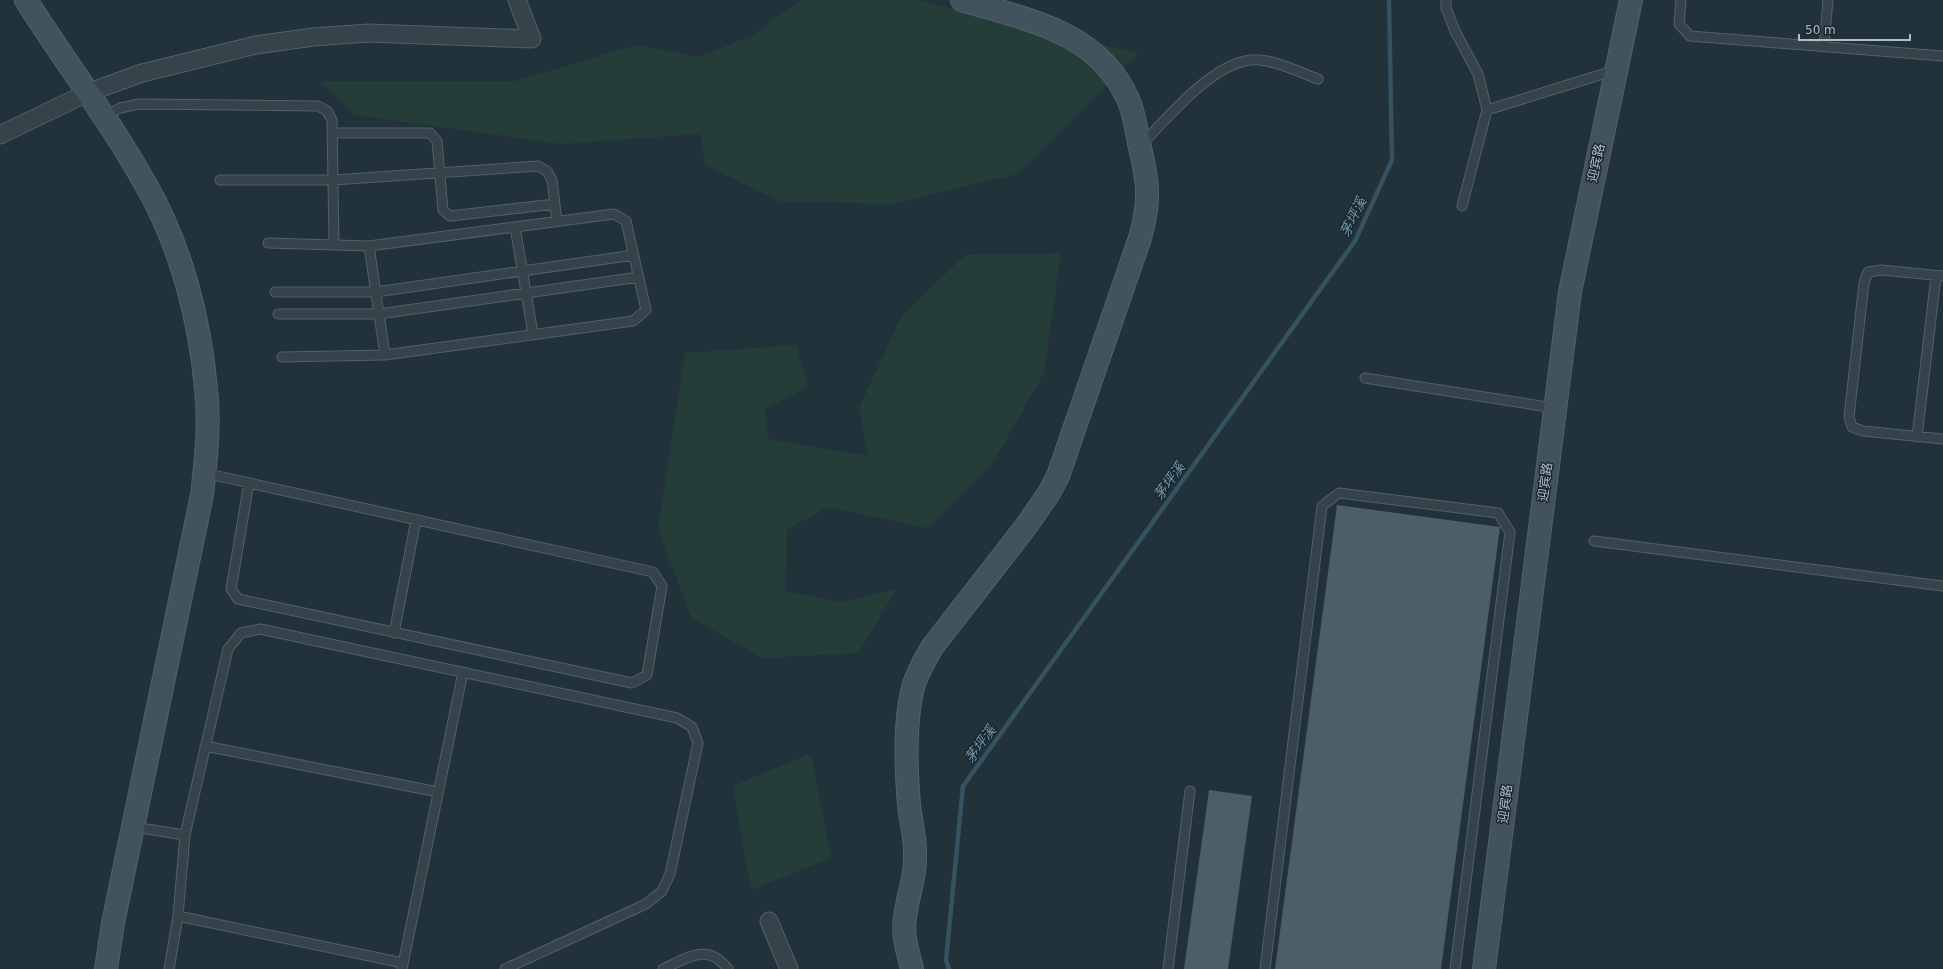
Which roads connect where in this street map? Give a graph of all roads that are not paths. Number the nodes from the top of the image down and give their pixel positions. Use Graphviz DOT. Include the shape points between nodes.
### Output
graph roads {
  1 [pos="26,0"];
  2 [pos="517,0"];
  3 [pos="962,0"];
  4 [pos="1446,0"];
  5 [pos="1631,0"];
  6 [pos="1681,0"];
  7 [pos="1828,0"];
  8 [pos="1824,46"];
  9 [pos="1943,56"];
  10 [pos="1616,70"];
  11 [pos="1318,80"];
  12 [pos="88,92"];
  13 [pos="1487,110"];
  14 [pos="104,117"];
  15 [pos="332,133"];
  16 [pos="0,135"];
  17 [pos="1140,146"];
  18 [pos="440,173"];
  19 [pos="220,180"];
  20 [pos="333,180"];
  21 [pos="555,204"];
  22 [pos="1462,206"];
  23 [pos="557,222"];
  24 [pos="515,227"];
  25 [pos="268,242"];
  26 [pos="334,245"];
  27 [pos="369,246"];
  28 [pos="634,255"];
  29 [pos="522,271"];
  30 [pos="639,276"];
  31 [pos="1940,276"];
  32 [pos="275,292"];
  33 [pos="376,292"];
  34 [pos="526,292"];
  35 [pos="278,314"];
  36 [pos="379,314"];
  37 [pos="533,334"];
  38 [pos="385,355"];
  39 [pos="282,356"];
  40 [pos="1366,378"];
  41 [pos="1554,408"];
  42 [pos="1917,437"];
  43 [pos="1943,439"];
  44 [pos="204,473"];
  45 [pos="249,483"];
  46 [pos="416,520"];
  47 [pos="1594,541"];
  48 [pos="1943,586"];
  49 [pos="394,633"];
  50 [pos="462,672"];
  51 [pos="205,746"];
  52 [pos="1190,791"];
  53 [pos="438,792"];
  54 [pos="133,827"];
  55 [pos="185,835"];
  56 [pos="178,916"];
  57 [pos="769,921"];
  58 [pos="402,966"];
  59 [pos="106,969"];
  60 [pos="168,969"];
  61 [pos="505,969"];
  62 [pos="663,969"];
  63 [pos="728,969"];
  64 [pos="789,969"];
  65 [pos="912,969"];
  66 [pos="1168,969"];
  67 [pos="1265,969"];
  68 [pos="1455,969"];
  69 [pos="1484,969"];
  1 -- 12 [label="main road"];
  2 -- 12 [label="street" via="532,39 369,33 313,37 256,45 198,58 142,73"];
  3 -- 17 [label="main road" via="1054,29 1088,48 1112,71 1121,85 1134,117"];
  4 -- 13 [label="lane" via="1454,31 1478,74"];
  5 -- 10 [label="main road, 迎宾路"];
  6 -- 8 [label="lane" via="1679,24 1690,36"];
  7 -- 8 [label="lane"];
  8 -- 9 [label="lane"];
  10 -- 13 [label="lane"];
  10 -- 41 [label="main road, 迎宾路" via="1570,292"];
  11 -- 17 [label="lane" via="1259,60 1238,63 1202,84"];
  12 -- 14 [label="main road"];
  12 -- 16 [label="street"];
  13 -- 22 [label="lane"];
  14 -- 15 [label="lane" via="120,108 139,104 318,106 326,111 332,120"];
  14 -- 44 [label="main road" via="147,186 169,234 187,285 199,337 206,390 207,443"];
  15 -- 18 [label="lane" via="430,133 437,141"];
  15 -- 20 [label="lane"];
  17 -- 65 [label="main road" via="1148,192 1144,223 1058,476 1027,525 933,646 915,682 909,721 907,781 915,832 915,860 904,933"];
  18 -- 20 [label="lane"];
  18 -- 21 [label="lane" via="538,166 547,171 552,180"];
  18 -- 21 [label="lane" via="443,210 450,216"];
  19 -- 20 [label="lane"];
  20 -- 26 [label="lane"];
  21 -- 23 [label="lane"];
  23 -- 24 [label="lane"];
  23 -- 28 [label="lane" via="614,214 626,221"];
  24 -- 27 [label="lane"];
  24 -- 29 [label="lane"];
  25 -- 26 [label="lane"];
  26 -- 27 [label="lane"];
  27 -- 33 [label="lane"];
  28 -- 29 [label="lane"];
  28 -- 30 [label="lane"];
  29 -- 33 [label="lane"];
  29 -- 34 [label="lane"];
  30 -- 34 [label="lane"];
  30 -- 37 [label="lane" via="646,310 633,321"];
  31 -- 42 [label="lane"];
  31 -- 42 [label="lane" via="1881,270 1868,272 1864,283 1849,417 1852,427 1863,431"];
  32 -- 33 [label="lane"];
  33 -- 36 [label="lane"];
  34 -- 36 [label="lane"];
  34 -- 37 [label="lane"];
  35 -- 36 [label="lane"];
  36 -- 38 [label="lane"];
  37 -- 38 [label="lane"];
  38 -- 39 [label="lane"];
  40 -- 41 [label="lane"];
  41 -- 69 [label="main road, 迎宾路"];
  42 -- 43 [label="lane"];
  44 -- 45 [label="lane"];
  44 -- 54 [label="main road" via="202,495"];
  45 -- 46 [label="lane"];
  45 -- 49 [label="lane" via="231,588 238,599"];
  46 -- 49 [label="lane"];
  46 -- 49 [label="lane" via="654,572 662,586 647,675 632,683"];
  47 -- 48 [label="lane"];
  50 -- 51 [label="lane" via="260,629 241,633 228,649"];
  50 -- 53 [label="lane"];
  50 -- 61 [label="lane" via="677,718 692,727 698,743 670,874 662,891 646,904"];
  51 -- 53 [label="lane"];
  51 -- 55 [label="lane"];
  52 -- 66 [label="lane"];
  53 -- 58 [label="lane"];
  54 -- 55 [label="lane"];
  54 -- 59 [label="main road"];
  55 -- 56 [label="lane"];
  56 -- 58 [label="lane"];
  56 -- 60 [label="lane"];
  57 -- 64 [label="street"];
  62 -- 63 [label="lane" via="689,957 712,954"];
  67 -- 68 [label="lane" via="1322,506 1338,493 1498,513 1510,532"];
}
